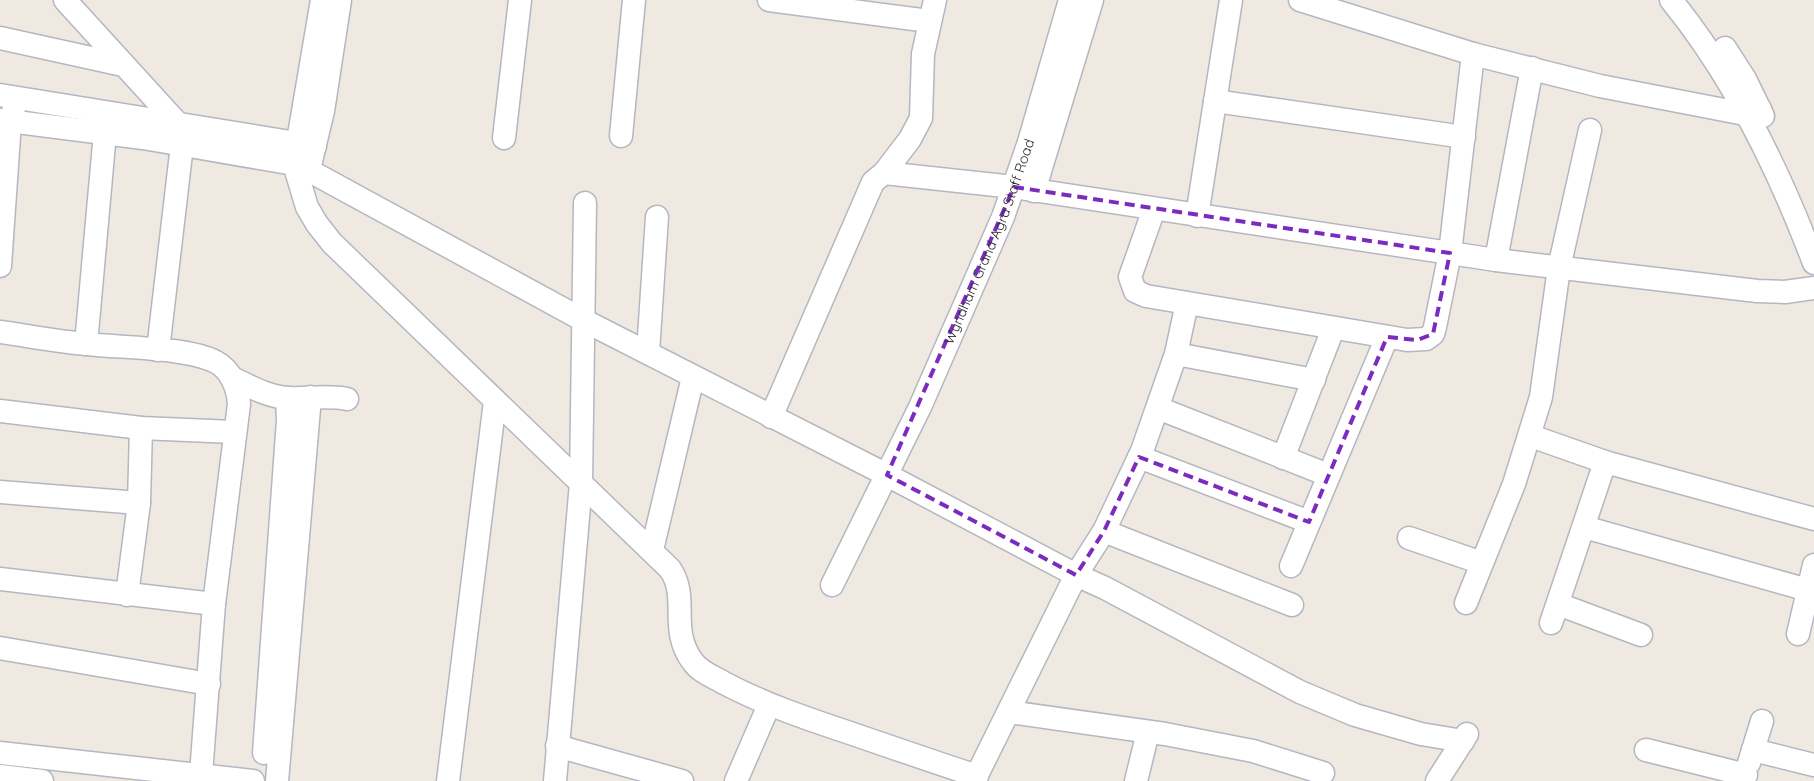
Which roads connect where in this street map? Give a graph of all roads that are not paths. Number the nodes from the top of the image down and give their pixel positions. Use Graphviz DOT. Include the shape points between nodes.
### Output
graph roads {
  1 [pos="65,0"];
  2 [pos="322,0"];
  3 [pos="340,0"];
  4 [pos="520,0"];
  5 [pos="634,0"];
  6 [pos="769,0"];
  7 [pos="1070,0"];
  8 [pos="1092,0"];
  9 [pos="1231,0"];
  10 [pos="1300,0"];
  11 [pos="1671,0"];
  12 [pos="1688,0"];
  13 [pos="932,11"];
  14 [pos="0,38"];
  15 [pos="1474,54"];
  16 [pos="123,65"];
  17 [pos="1532,68"];
  18 [pos="8,96"];
  19 [pos="1215,101"];
  20 [pos="1752,111"];
  21 [pos="5,121"];
  22 [pos="1590,130"];
  23 [pos="105,133"];
  24 [pos="181,135"];
  25 [pos="621,136"];
  26 [pos="1464,137"];
  27 [pos="504,138"];
  28 [pos="304,156"];
  29 [pos="884,173"];
  30 [pos="1024,189"];
  31 [pos="585,203"];
  32 [pos="1154,209"];
  33 [pos="1197,216"];
  34 [pos="657,217"];
  35 [pos="1814,223"];
  36 [pos="1450,254"];
  37 [pos="1496,260"];
  38 [pos="1814,263"];
  39 [pos="0,266"];
  40 [pos="1559,268"];
  41 [pos="1814,288"];
  42 [pos="1187,303"];
  43 [pos="585,321"];
  44 [pos="1333,329"];
  45 [pos="0,332"];
  46 [pos="1387,337"];
  47 [pos="86,344"];
  48 [pos="158,350"];
  49 [pos="648,352"];
  50 [pos="1176,354"];
  51 [pos="693,377"];
  52 [pos="232,378"];
  53 [pos="1314,380"];
  54 [pos="310,397"];
  55 [pos="287,398"];
  56 [pos="347,399"];
  57 [pos="495,400"];
  58 [pos="1158,408"];
  59 [pos="0,411"];
  60 [pos="771,417"];
  61 [pos="141,428"];
  62 [pos="234,432"];
  63 [pos="1531,436"];
  64 [pos="1139,457"];
  65 [pos="1283,458"];
  66 [pos="1605,462"];
  67 [pos="887,475"];
  68 [pos="1328,476"];
  69 [pos="581,483"];
  70 [pos="0,492"];
  71 [pos="139,503"];
  72 [pos="1814,519"];
  73 [pos="1309,522"];
  74 [pos="1584,526"];
  75 [pos="1104,531"];
  76 [pos="1409,538"];
  77 [pos="652,550"];
  78 [pos="1482,563"];
  79 [pos="1814,565"];
  80 [pos="1291,566"];
  81 [pos="1076,575"];
  82 [pos="0,579"];
  83 [pos="832,585"];
  84 [pos="1808,590"];
  85 [pos="127,595"];
  86 [pos="214,604"];
  87 [pos="1466,604"];
  88 [pos="1292,605"];
  89 [pos="1798,634"];
  90 [pos="1641,635"];
  91 [pos="0,648"];
  92 [pos="209,684"];
  93 [pos="769,705"];
  94 [pos="1008,712"];
  95 [pos="1762,721"];
  96 [pos="1148,732"];
  97 [pos="557,746"];
  98 [pos="1646,750"];
  99 [pos="1753,750"];
  100 [pos="0,753"];
  101 [pos="1814,766"];
  102 [pos="202,774"];
  103 [pos="1317,775"];
  104 [pos="0,776"];
  105 [pos="1745,778"];
  106 [pos="976,779"];
  107 [pos="42,781"];
  108 [pos="253,781"];
  109 [pos="262,781"];
  110 [pos="278,781"];
  111 [pos="448,781"];
  112 [pos="556,781"];
  113 [pos="682,781"];
  114 [pos="736,781"];
  115 [pos="1136,781"];
  116 [pos="1437,781"];
  1 -- 16 [label="street"];
  2 -- 28 [label="street"];
  3 -- 28 [label="street" via="323,111"];
  4 -- 27 [label="street"];
  5 -- 25 [label="street"];
  6 -- 13 [label="street"];
  7 -- 30 [label="street, Wyndham Grand Agra Staff Road" via="1029,142"];
  8 -- 30 [label="street"];
  9 -- 19 [label="street"];
  10 -- 15 [label="street"];
  11 -- 20 [label="street"];
  12 -- 20 [label="street" via="1732,58"];
  13 -- 29 [label="street" via="924,54 921,118 910,139"];
  14 -- 16 [label="street"];
  15 -- 17 [label="street"];
  15 -- 26 [label="street"];
  16 -- 24 [label="street"];
  17 -- 20 [label="street" via="1600,86"];
  17 -- 37 [label="street"];
  18 -- 21 [label="street"];
  18 -- 24 [label="street"];
  19 -- 26 [label="street"];
  19 -- 33 [label="street"];
  20 -- 35 [label="street"];
  20 -- 38 [label="street"];
  21 -- 23 [label="street"];
  21 -- 39 [label="street"];
  22 -- 40 [label="street"];
  23 -- 24 [label="street"];
  23 -- 47 [label="street"];
  24 -- 28 [label="street"];
  24 -- 48 [label="street"];
  26 -- 36 [label="street"];
  28 -- 43 [label="street"];
  28 -- 57 [label="street" via="308,207 317,224 332,243"];
  29 -- 30 [label="street"];
  29 -- 60 [label="street" via="873,182"];
  30 -- 32 [label="street"];
  30 -- 67 [label="street, Wyndham Grand Agra Staff Road" via="1003,217"];
  31 -- 43 [label="street"];
  32 -- 33 [label="street"];
  32 -- 42 [label="street" via="1130,284 1146,296"];
  33 -- 36 [label="street"];
  34 -- 49 [label="street"];
  36 -- 37 [label="street"];
  36 -- 46 [label="street" via="1433,334 1426,340"];
  37 -- 40 [label="street"];
  40 -- 41 [label="street" via="1757,291"];
  40 -- 63 [label="street" via="1541,397"];
  42 -- 44 [label="street"];
  42 -- 50 [label="street"];
  43 -- 49 [label="street"];
  43 -- 69 [label="street"];
  44 -- 46 [label="street"];
  44 -- 53 [label="street"];
  45 -- 47 [label="street"];
  46 -- 68 [label="street"];
  47 -- 48 [label="street"];
  48 -- 52 [label="street" via="208,358"];
  49 -- 51 [label="street"];
  50 -- 53 [label="street"];
  50 -- 58 [label="street"];
  51 -- 60 [label="street"];
  51 -- 77 [label="street"];
  52 -- 55 [label="street"];
  52 -- 62 [label="street" via="239,398"];
  53 -- 65 [label="street"];
  54 -- 55 [label="street"];
  54 -- 56 [label="street"];
  54 -- 110 [label="street"];
  55 -- 109 [label="street" via="288,430"];
  57 -- 69 [label="street"];
  57 -- 111 [label="street"];
  58 -- 64 [label="street"];
  58 -- 65 [label="street"];
  59 -- 61 [label="street"];
  60 -- 67 [label="street"];
  61 -- 62 [label="street"];
  61 -- 71 [label="street"];
  62 -- 86 [label="street"];
  63 -- 66 [label="street"];
  63 -- 78 [label="street"];
  64 -- 73 [label="street"];
  64 -- 75 [label="street"];
  65 -- 68 [label="street"];
  66 -- 72 [label="street"];
  66 -- 74 [label="street"];
  67 -- 81 [label="street"];
  67 -- 83 [label="street, Wyndham Grand Agra Staff Road"];
  68 -- 73 [label="street"];
  69 -- 77 [label="street"];
  69 -- 97 [label="street"];
  70 -- 71 [label="street"];
  71 -- 85 [label="street"];
  73 -- 80 [label="street"];
  74 -- 84 [label="street"];
  74 -- 90 [label="street" via="1554,613"];
  75 -- 81 [label="street"];
  75 -- 88 [label="street"];
  76 -- 78 [label="street"];
  77 -- 93 [label="street" via="677,578 680,590 679,630 682,643 694,664"];
  78 -- 87 [label="street"];
  79 -- 84 [label="street"];
  81 -- 94 [label="street"];
  81 -- 116 [label="street" via="1300,692 1355,715 1421,734 1465,737"];
  82 -- 85 [label="street"];
  84 -- 89 [label="street"];
  85 -- 86 [label="street"];
  86 -- 92 [label="street"];
  91 -- 92 [label="street"];
  92 -- 102 [label="street"];
  93 -- 106 [label="street"];
  93 -- 114 [label="street"];
  94 -- 96 [label="street"];
  94 -- 106 [label="street"];
  95 -- 99 [label="street"];
  96 -- 103 [label="street" via="1253,751"];
  96 -- 115 [label="street"];
  97 -- 112 [label="street"];
  97 -- 113 [label="street"];
  98 -- 105 [label="street"];
  99 -- 101 [label="street"];
  99 -- 105 [label="street"];
  100 -- 102 [label="street"];
  102 -- 108 [label="street"];
  104 -- 107 [label="street"];
}
